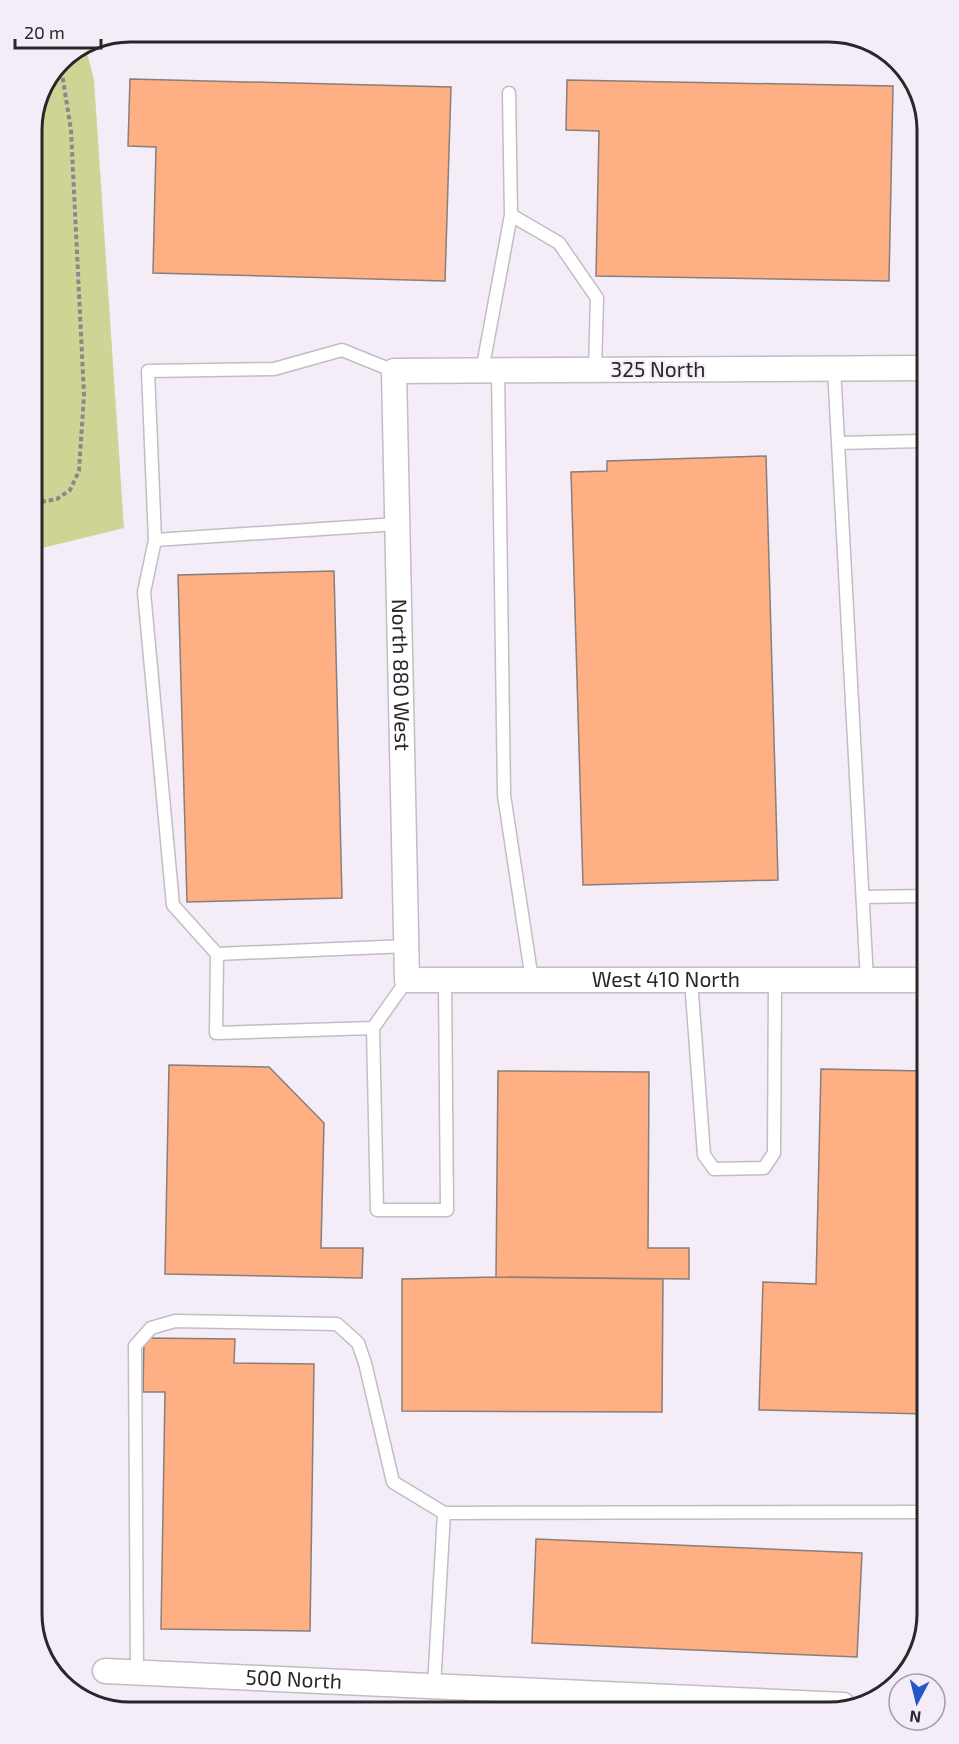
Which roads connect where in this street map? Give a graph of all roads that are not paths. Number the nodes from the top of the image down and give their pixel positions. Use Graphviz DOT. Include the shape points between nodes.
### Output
graph roads {
  1 [pos="509,93"];
  2 [pos="511,215"];
  3 [pos="834,368"];
  4 [pos="917,368"];
  5 [pos="490,370"];
  6 [pos="595,370"];
  7 [pos="394,371"];
  8 [pos="917,441"];
  9 [pos="838,443"];
  10 [pos="398,524"];
  11 [pos="155,540"];
  12 [pos="917,896"];
  13 [pos="864,897"];
  14 [pos="407,946"];
  15 [pos="217,954"];
  16 [pos="407,980"];
  17 [pos="445,980"];
  18 [pos="532,980"];
  19 [pos="691,980"];
  20 [pos="775,980"];
  21 [pos="867,980"];
  22 [pos="917,980"];
  23 [pos="373,1028"];
  24 [pos="917,1512"];
  25 [pos="444,1513"];
  26 [pos="105,1671"];
  27 [pos="137,1672"];
  28 [pos="434,1686"];
  29 [pos="778,1702"];
  1 -- 2 [label="lane"];
  2 -- 5 [label="lane"];
  2 -- 6 [label="lane" via="559,243 597,298"];
  3 -- 4 [label="street, 325 North"];
  3 -- 6 [label="street, 325 North"];
  3 -- 9 [label="lane"];
  5 -- 6 [label="street, 325 North"];
  5 -- 7 [label="street, 325 North"];
  5 -- 18 [label="lane" via="504,795"];
  7 -- 10 [label="street, North 880 West"];
  7 -- 11 [label="lane" via="342,350 274,369 148,371"];
  8 -- 9 [label="lane"];
  9 -- 13 [label="lane"];
  10 -- 11 [label="lane"];
  10 -- 14 [label="street, North 880 West"];
  11 -- 15 [label="lane" via="144,592 172,905"];
  12 -- 13 [label="lane"];
  13 -- 21 [label="lane"];
  14 -- 15 [label="lane"];
  14 -- 16 [label="street, North 880 West"];
  15 -- 23 [label="lane" via="216,1033"];
  16 -- 17 [label="street, West 410 North"];
  16 -- 23 [label="lane"];
  17 -- 18 [label="street, West 410 North"];
  17 -- 23 [label="lane" via="447,1210 377,1210"];
  18 -- 19 [label="street, West 410 North"];
  19 -- 20 [label="street, West 410 North"];
  19 -- 20 [label="lane" via="704,1155 714,1169 764,1168 774,1153"];
  20 -- 21 [label="street, West 410 North"];
  21 -- 22 [label="street, West 410 North"];
  24 -- 25 [label="lane"];
  25 -- 27 [label="lane" via="393,1482 362,1353 358,1342 337,1324 175,1321 152,1328 135,1346"];
  25 -- 28 [label="lane"];
  26 -- 27 [label="street, 500 North"];
  27 -- 28 [label="street, 500 North"];
  28 -- 29 [label="street, 500 North"];
}
